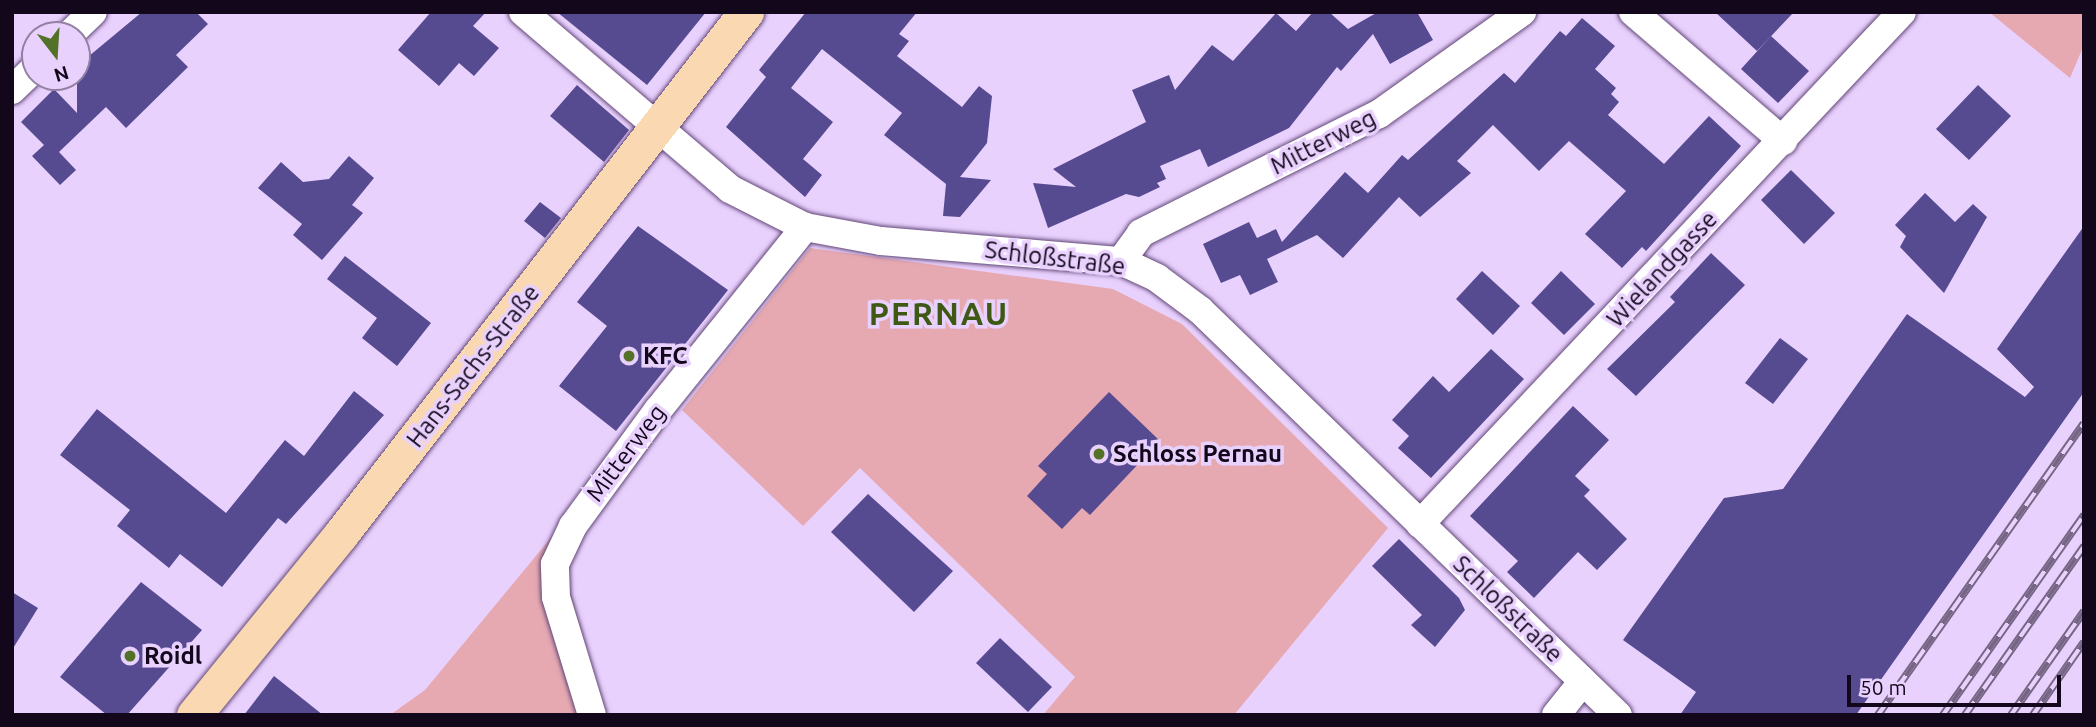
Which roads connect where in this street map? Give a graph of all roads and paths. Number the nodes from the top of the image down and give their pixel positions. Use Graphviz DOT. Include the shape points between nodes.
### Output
graph roads {
  1 [pos="523,12"];
  2 [pos="746,12"];
  3 [pos="1522,12"];
  4 [pos="1633,12"];
  5 [pos="1902,12"];
  6 [pos="659,126"];
  7 [pos="1783,141"];
  8 [pos="805,227"];
  9 [pos="1121,261"];
  10 [pos="1420,524"];
  11 [pos="1583,681"];
  12 [pos="194,715"];
  13 [pos="592,715"];
  14 [pos="1556,715"];
  15 [pos="1618,715"];
  1 -- 6 [label="street, Schloßstraße"];
  2 -- 6 [label="main road, Hans-Sachs-Straße"];
  3 -- 9 [label="street, Mitterweg" via="1379,114 1141,233"];
  4 -- 7 [label="street"];
  5 -- 7 [label="street, Wielandgasse"];
  6 -- 8 [label="street, Schloßstraße" via="730,189"];
  6 -- 12 [label="main road, Hans-Sachs-Straße"];
  7 -- 10 [label="street, Wielandgasse"];
  8 -- 9 [label="street, Schloßstraße" via="881,241"];
  8 -- 13 [label="street, Mitterweg" via="658,410 573,526 555,564 556,597"];
  9 -- 10 [label="street, Schloßstraße" via="1157,278 1200,310"];
  10 -- 11 [label="street, Schloßstraße"];
  11 -- 14 [label="street, Schloßstraße"];
  11 -- 15 [label="street"];
}
